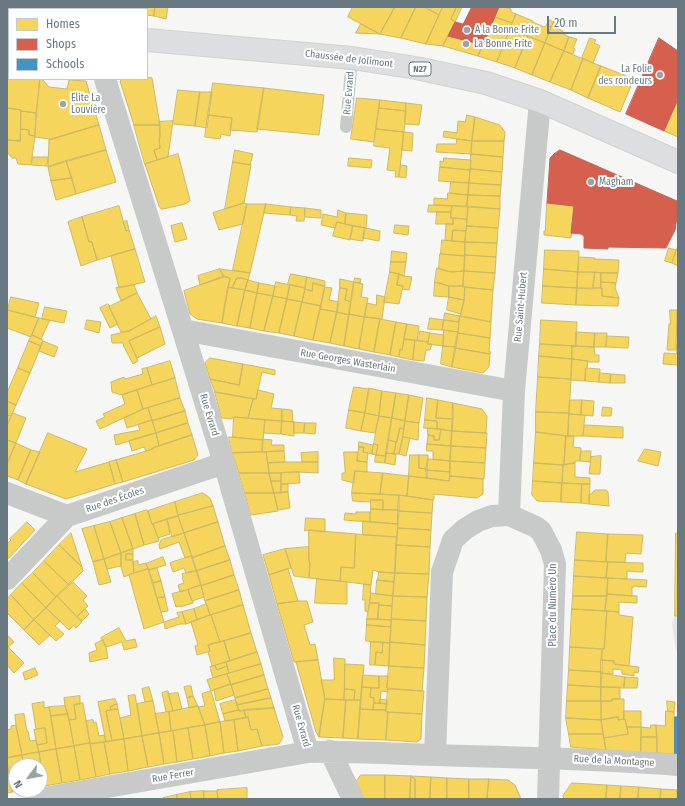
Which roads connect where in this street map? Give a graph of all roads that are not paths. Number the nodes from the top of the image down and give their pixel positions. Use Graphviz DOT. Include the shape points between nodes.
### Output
graph roads {
  1 [pos="148,40"];
  2 [pos="352,58"];
  3 [pos="105,80"];
  4 [pos="540,101"];
  5 [pos="346,128"];
  6 [pos="678,162"];
  7 [pos="183,330"];
  8 [pos="514,391"];
  9 [pos="224,463"];
  10 [pos="7,493"];
  11 [pos="509,515"];
  12 [pos="67,516"];
  13 [pos="7,578"];
  14 [pos="330,751"];
  15 [pos="308,752"];
  16 [pos="435,755"];
  17 [pos="550,758"];
  18 [pos="678,765"];
  19 [pos="38,799"];
  20 [pos="353,799"];
  21 [pos="548,799"];
  1 -- 2 [label="main road, Chaussée de Jolimont / N27"];
  2 -- 4 [label="main road, Chaussée de Jolimont / N27" via="486,83"];
  2 -- 5 [label="lane, Rue Evrard"];
  3 -- 7 [label="street, Rue Evrard"];
  4 -- 6 [label="main road, Chaussée de Jolimont / N27"];
  4 -- 8 [label="street, Rue Saint-Hubert"];
  7 -- 8 [label="street, Rue Georges Wasterlain"];
  7 -- 9 [label="street, Rue Evrard"];
  8 -- 11 [label="street, Rue Saint-Hubert"];
  9 -- 12 [label="street, Rue des Écoles"];
  9 -- 15 [label="street, Rue Evrard"];
  10 -- 12 [label="street"];
  11 -- 16 [label="street, Place du Numéro Un" via="492,516 478,521 453,540 442,572"];
  11 -- 17 [label="street, Place du Numéro Un" via="541,531 556,564"];
  12 -- 13 [label="street"];
  14 -- 15 [label="street"];
  14 -- 16 [label="street"];
  14 -- 20 [label="street"];
  15 -- 19 [label="street, Rue Ferrer"];
  16 -- 17 [label="street"];
  17 -- 18 [label="street, Rue de la Montagne"];
  17 -- 21 [label="street, Place du Numéro Un"];
}
